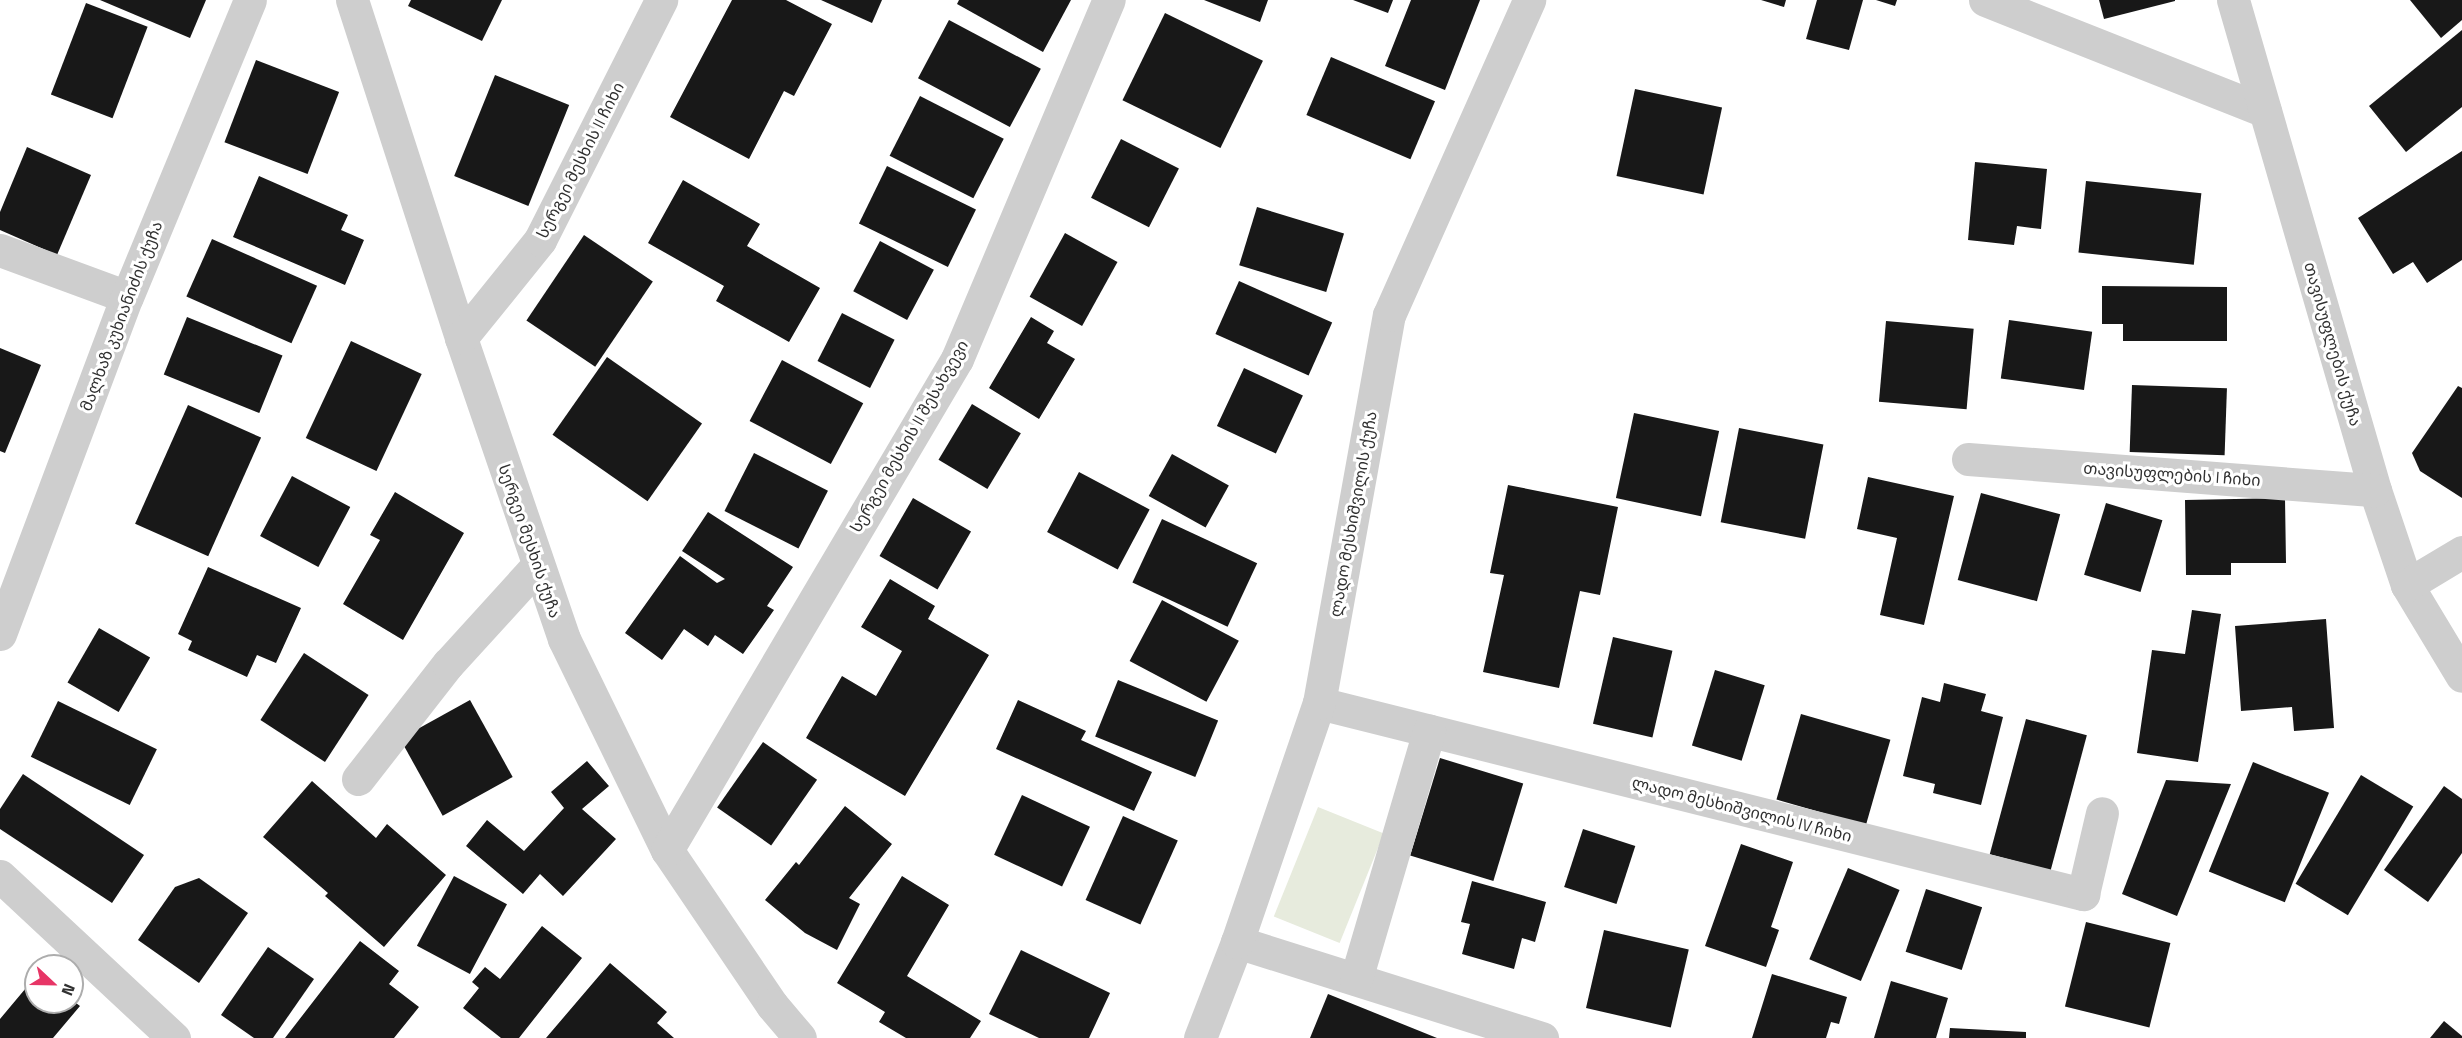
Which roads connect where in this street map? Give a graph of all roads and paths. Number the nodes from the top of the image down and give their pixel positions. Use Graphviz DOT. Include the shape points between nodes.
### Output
graph roads {
  1 [pos="250,0"];
  2 [pos="352,0"];
  3 [pos="661,0"];
  4 [pos="1109,0"];
  5 [pos="1529,0"];
  6 [pos="1985,0"];
  7 [pos="2233,0"];
  8 [pos="2265,111"];
  9 [pos="0,250"];
  10 [pos="127,297"];
  11 [pos="461,338"];
  12 [pos="1968,459"];
  13 [pos="2375,490"];
  14 [pos="2462,552"];
  15 [pos="538,565"];
  16 [pos="2407,585"];
  17 [pos="0,634"];
  18 [pos="2462,676"];
  19 [pos="1319,703"];
  20 [pos="1429,731"];
  21 [pos="358,779"];
  22 [pos="2102,813"];
  23 [pos="667,850"];
  24 [pos="0,876"];
  25 [pos="1237,942"];
  26 [pos="1356,979"];
  27 [pos="174,1038"];
  28 [pos="800,1038"];
  29 [pos="1200,1038"];
  30 [pos="1542,1038"];
  1 -- 10 [label="street, მალხაზ კუხიანიძის ქუჩა"];
  2 -- 11 [label="street, სერგეი მესხის ქუჩა"];
  3 -- 11 [label="street, სერგეი მესხის II ჩიხი" via="540,240"];
  4 -- 23 [label="street, სერგეი მესხის II შესახვევი" via="957,359"];
  5 -- 19 [label="street, ლადო მესხიშვილის ქუჩა" via="1389,315"];
  6 -- 8 [label="street"];
  7 -- 8 [label="street, თავისუფლების ქუჩა"];
  8 -- 13 [label="street, თავისუფლების ქუჩა"];
  9 -- 10 [label="street"];
  10 -- 17 [label="street, მალხაზ კუხიანიძის ქუჩა"];
  11 -- 15 [label="street, სერგეი მესხის ქუჩა"];
  12 -- 13 [label="street, თავისუფლების I ჩიხი"];
  13 -- 16 [label="street, თავისუფლების ქუჩა"];
  14 -- 16 [label="street"];
  15 -- 21 [label="street" via="448,664"];
  15 -- 23 [label="street, სერგეი მესხის ქუჩა" via="564,639"];
  16 -- 18 [label="street, თავისუფლების ქუჩა"];
  19 -- 20 [label="street, ლადო მესხიშვილის IV ჩიხი"];
  19 -- 25 [label="street, ლადო მესხიშვილის ქუჩა"];
  20 -- 22 [label="street, ლადო მესხიშვილის IV ჩიხი" via="2083,894"];
  20 -- 26 [label="street"];
  23 -- 28 [label="street, სერგეი მესხის ქუჩა" via="772,1005"];
  24 -- 27 [label="street"];
  25 -- 26 [label="street"];
  25 -- 29 [label="street, ლადო მესხიშვილის ქუჩა"];
  26 -- 30 [label="street"];
}
